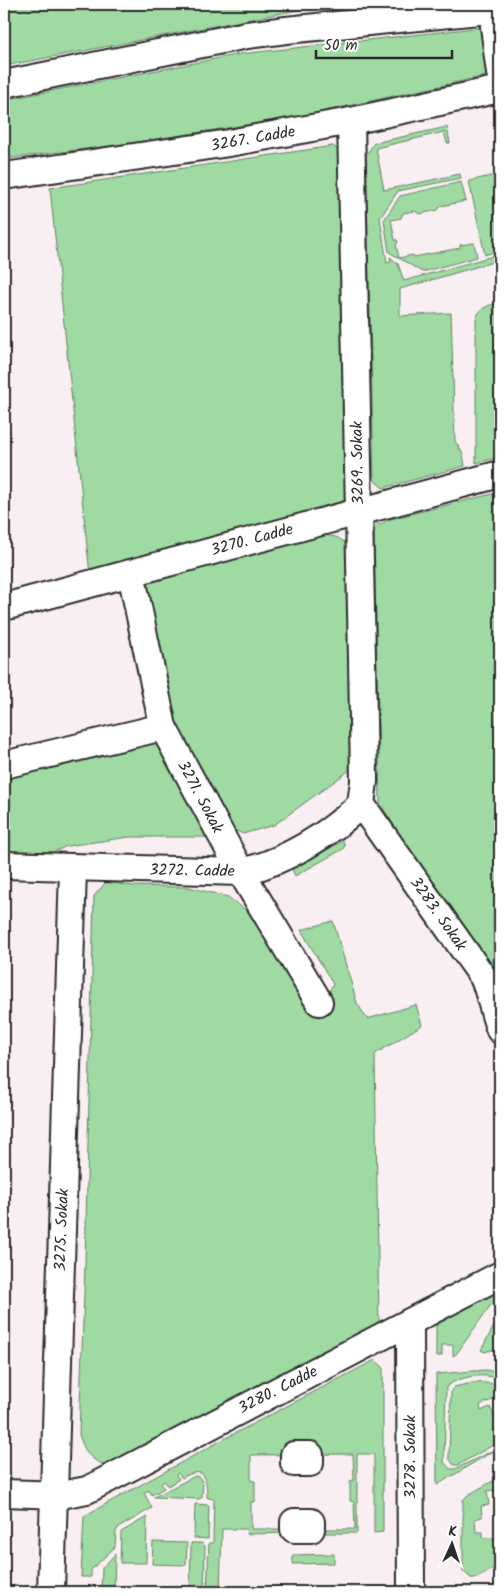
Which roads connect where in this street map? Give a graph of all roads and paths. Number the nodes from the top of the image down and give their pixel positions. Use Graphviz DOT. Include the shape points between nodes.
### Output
graph roads {
  1 [pos="500,9"];
  2 [pos="354,14"];
  3 [pos="500,25"];
  4 [pos="500,73"];
  5 [pos="4,84"];
  6 [pos="500,89"];
  7 [pos="351,121"];
  8 [pos="4,176"];
  9 [pos="500,474"];
  10 [pos="359,512"];
  11 [pos="131,573"];
  12 [pos="4,607"];
  13 [pos="162,727"];
  14 [pos="4,766"];
  15 [pos="361,804"];
  16 [pos="4,865"];
  17 [pos="73,868"];
  18 [pos="241,872"];
  19 [pos="495,995"];
  20 [pos="320,1002"];
  21 [pos="500,1030"];
  22 [pos="500,1275"];
  23 [pos="410,1322"];
  24 [pos="4,1493"];
  25 [pos="54,1495"];
  26 [pos="50,1592"];
  27 [pos="411,1592"];
  1 -- 2 [label="street"];
  2 -- 5 [label="street"];
  3 -- 4 [label="street" via="494,26"];
  6 -- 7 [label="street, 3267. Cadde"];
  7 -- 8 [label="street, 3267. Cadde" via="229,143"];
  7 -- 10 [label="street, 3269. Sokak"];
  9 -- 10 [label="street, 3270. Cadde"];
  10 -- 11 [label="street, 3270. Cadde"];
  10 -- 15 [label="street, 3269. Sokak" via="364,781"];
  11 -- 12 [label="street, 3270. Cadde"];
  11 -- 13 [label="street, 3271. Sokak"];
  13 -- 14 [label="street"];
  13 -- 18 [label="street, 3271. Sokak"];
  15 -- 18 [label="street, 3272. Cadde" via="348,817 291,854"];
  15 -- 19 [label="street, 3283. Sokak"];
  16 -- 17 [label="street, 3272. Cadde"];
  17 -- 18 [label="street, 3272. Cadde"];
  17 -- 25 [label="street, 3275. Sokak"];
  18 -- 20 [label="street, 3271. Sokak"];
  19 -- 21 [label="street, 3283. Sokak" via="493,1011"];
  22 -- 23 [label="street, 3280. Cadde"];
  23 -- 25 [label="street, 3280. Cadde" via="87,1490"];
  23 -- 27 [label="street, 3278. Sokak"];
  24 -- 25 [label="street, 3280. Cadde"];
  25 -- 26 [label="street, 3275. Sokak"];
}
